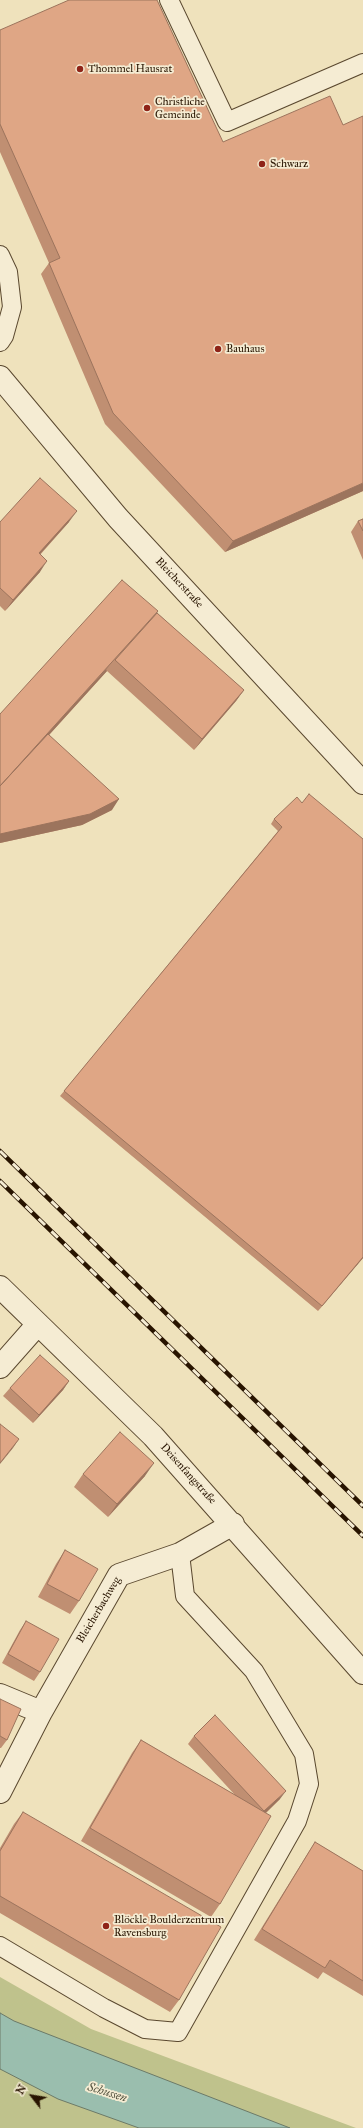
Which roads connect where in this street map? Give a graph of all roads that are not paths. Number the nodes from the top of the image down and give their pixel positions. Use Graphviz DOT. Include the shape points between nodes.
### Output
graph roads {
  1 [pos="169,0"];
  2 [pos="363,63"];
  3 [pos="0,255"];
  4 [pos="0,342"];
  5 [pos="0,377"];
  6 [pos="363,783"];
  7 [pos="0,1287"];
  8 [pos="38,1324"];
  9 [pos="0,1366"];
  10 [pos="233,1524"];
  11 [pos="180,1554"];
  12 [pos="363,1673"];
  13 [pos="0,1695"];
  14 [pos="40,1712"];
  15 [pos="0,1792"];
  16 [pos="0,1946"];
  1 -- 2 [label="lane" via="227,122"];
  3 -- 4 [label="lane" via="8,272 12,307"];
  5 -- 6 [label="street, Bleicherstraße" via="118,518"];
  7 -- 8 [label="street, Deisenfangstraße"];
  8 -- 9 [label="street"];
  8 -- 10 [label="street, Deisenfangstraße" via="153,1436"];
  10 -- 11 [label="street, Bleicherbachweg"];
  10 -- 12 [label="street, Deisenfangstraße"];
  11 -- 14 [label="street, Bleicherbachweg" via="119,1574"];
  11 -- 16 [label="lane" via="185,1596 254,1671 304,1754 309,1784 297,1821 178,2032 145,2029 104,2008"];
  13 -- 14 [label="street"];
  14 -- 15 [label="street, Bleicherbachweg"];
}
